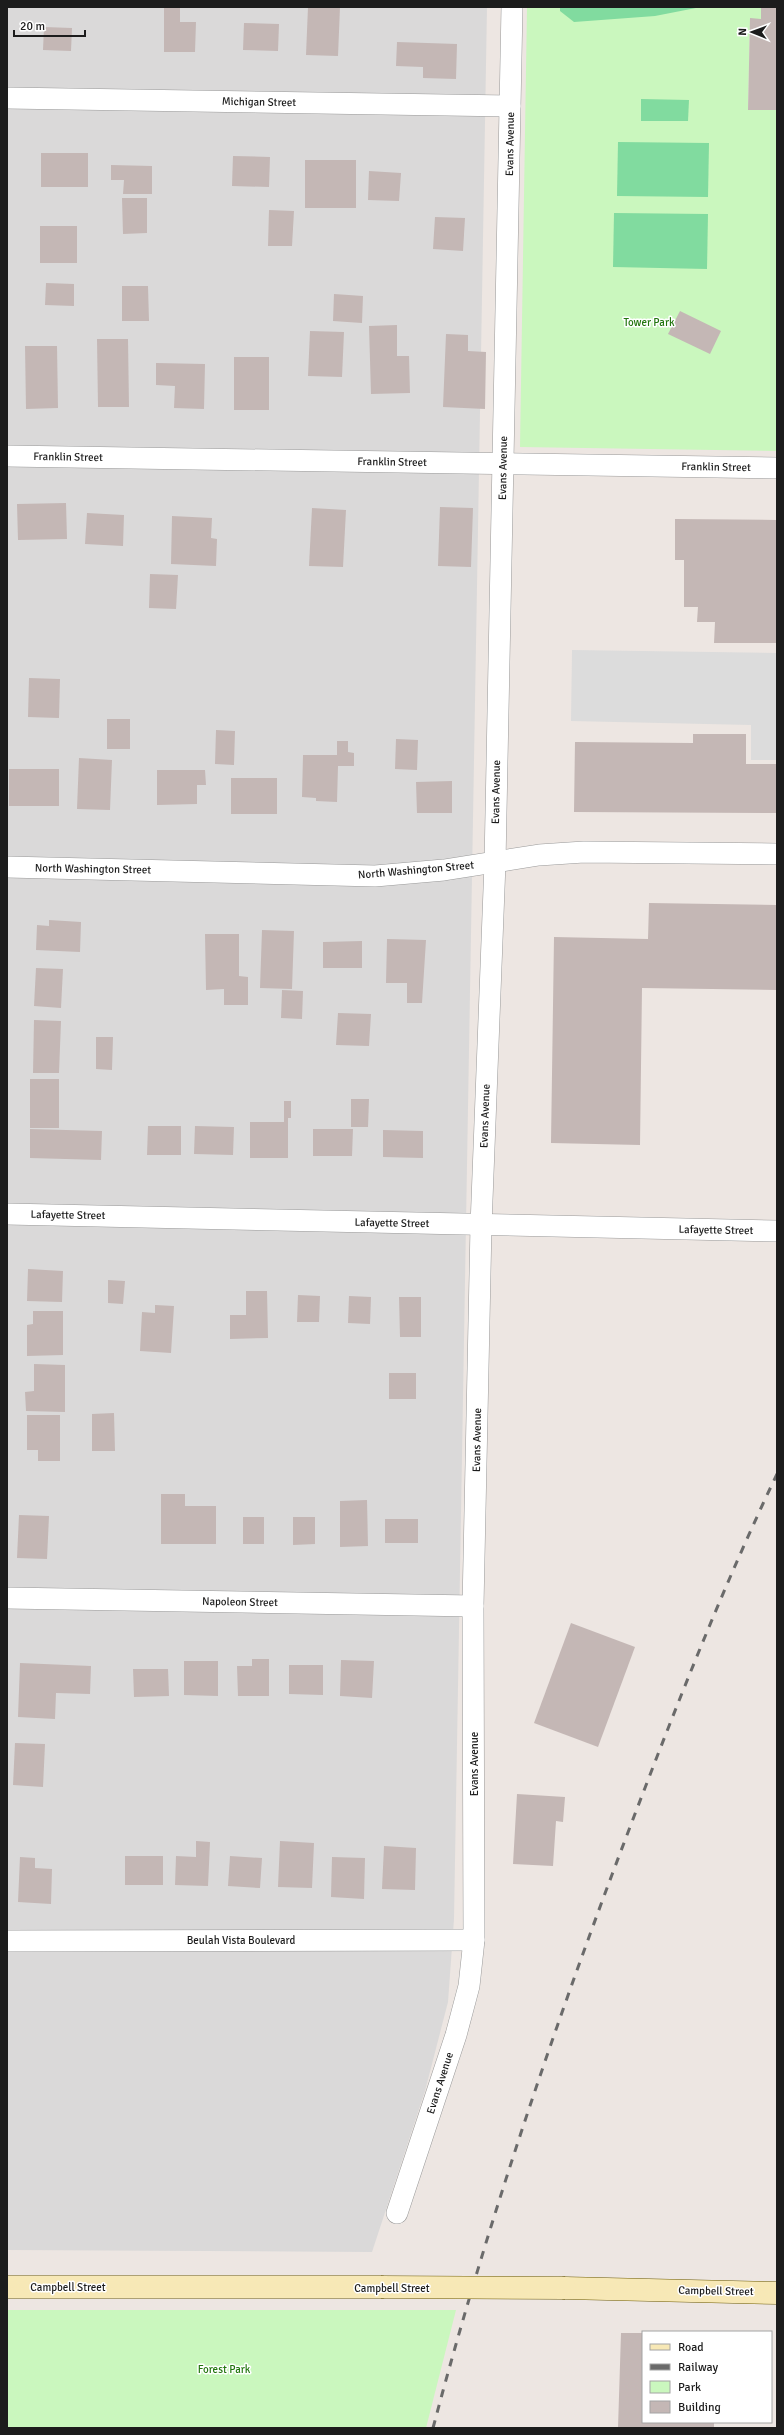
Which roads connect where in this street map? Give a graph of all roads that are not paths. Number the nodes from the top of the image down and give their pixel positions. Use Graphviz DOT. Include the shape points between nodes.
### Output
graph roads {
  1 [pos="512,7"];
  2 [pos="7,98"];
  3 [pos="510,106"];
  4 [pos="7,456"];
  5 [pos="503,464"];
  6 [pos="777,468"];
  7 [pos="777,854"];
  8 [pos="495,863"];
  9 [pos="7,867"];
  10 [pos="7,1214"];
  11 [pos="480,1226"];
  12 [pos="777,1231"];
  13 [pos="7,1598"];
  14 [pos="473,1606"];
  15 [pos="474,1940"];
  16 [pos="7,1941"];
  17 [pos="397,2213"];
  18 [pos="7,2287"];
  19 [pos="777,2293"];
  1 -- 3 [label="street, Evans Avenue"];
  2 -- 3 [label="street, Michigan Street"];
  3 -- 5 [label="street, Evans Avenue"];
  4 -- 5 [label="street, Franklin Street"];
  5 -- 6 [label="street, Franklin Street"];
  5 -- 8 [label="street, Evans Avenue"];
  7 -- 8 [label="street, North Washington Street" via="584,852 539,855"];
  8 -- 9 [label="street, North Washington Street" via="375,876"];
  8 -- 11 [label="street, Evans Avenue"];
  10 -- 11 [label="street, Lafayette Street"];
  11 -- 12 [label="street, Lafayette Street"];
  11 -- 14 [label="street, Evans Avenue"];
  13 -- 14 [label="street, Napoleon Street"];
  14 -- 15 [label="street, Evans Avenue"];
  15 -- 16 [label="street, Beulah Vista Boulevard"];
  15 -- 17 [label="street, Evans Avenue" via="469,1986 456,2036"];
  18 -- 19 [label="main road, Campbell Street, bridge" via="565,2288"];
}
